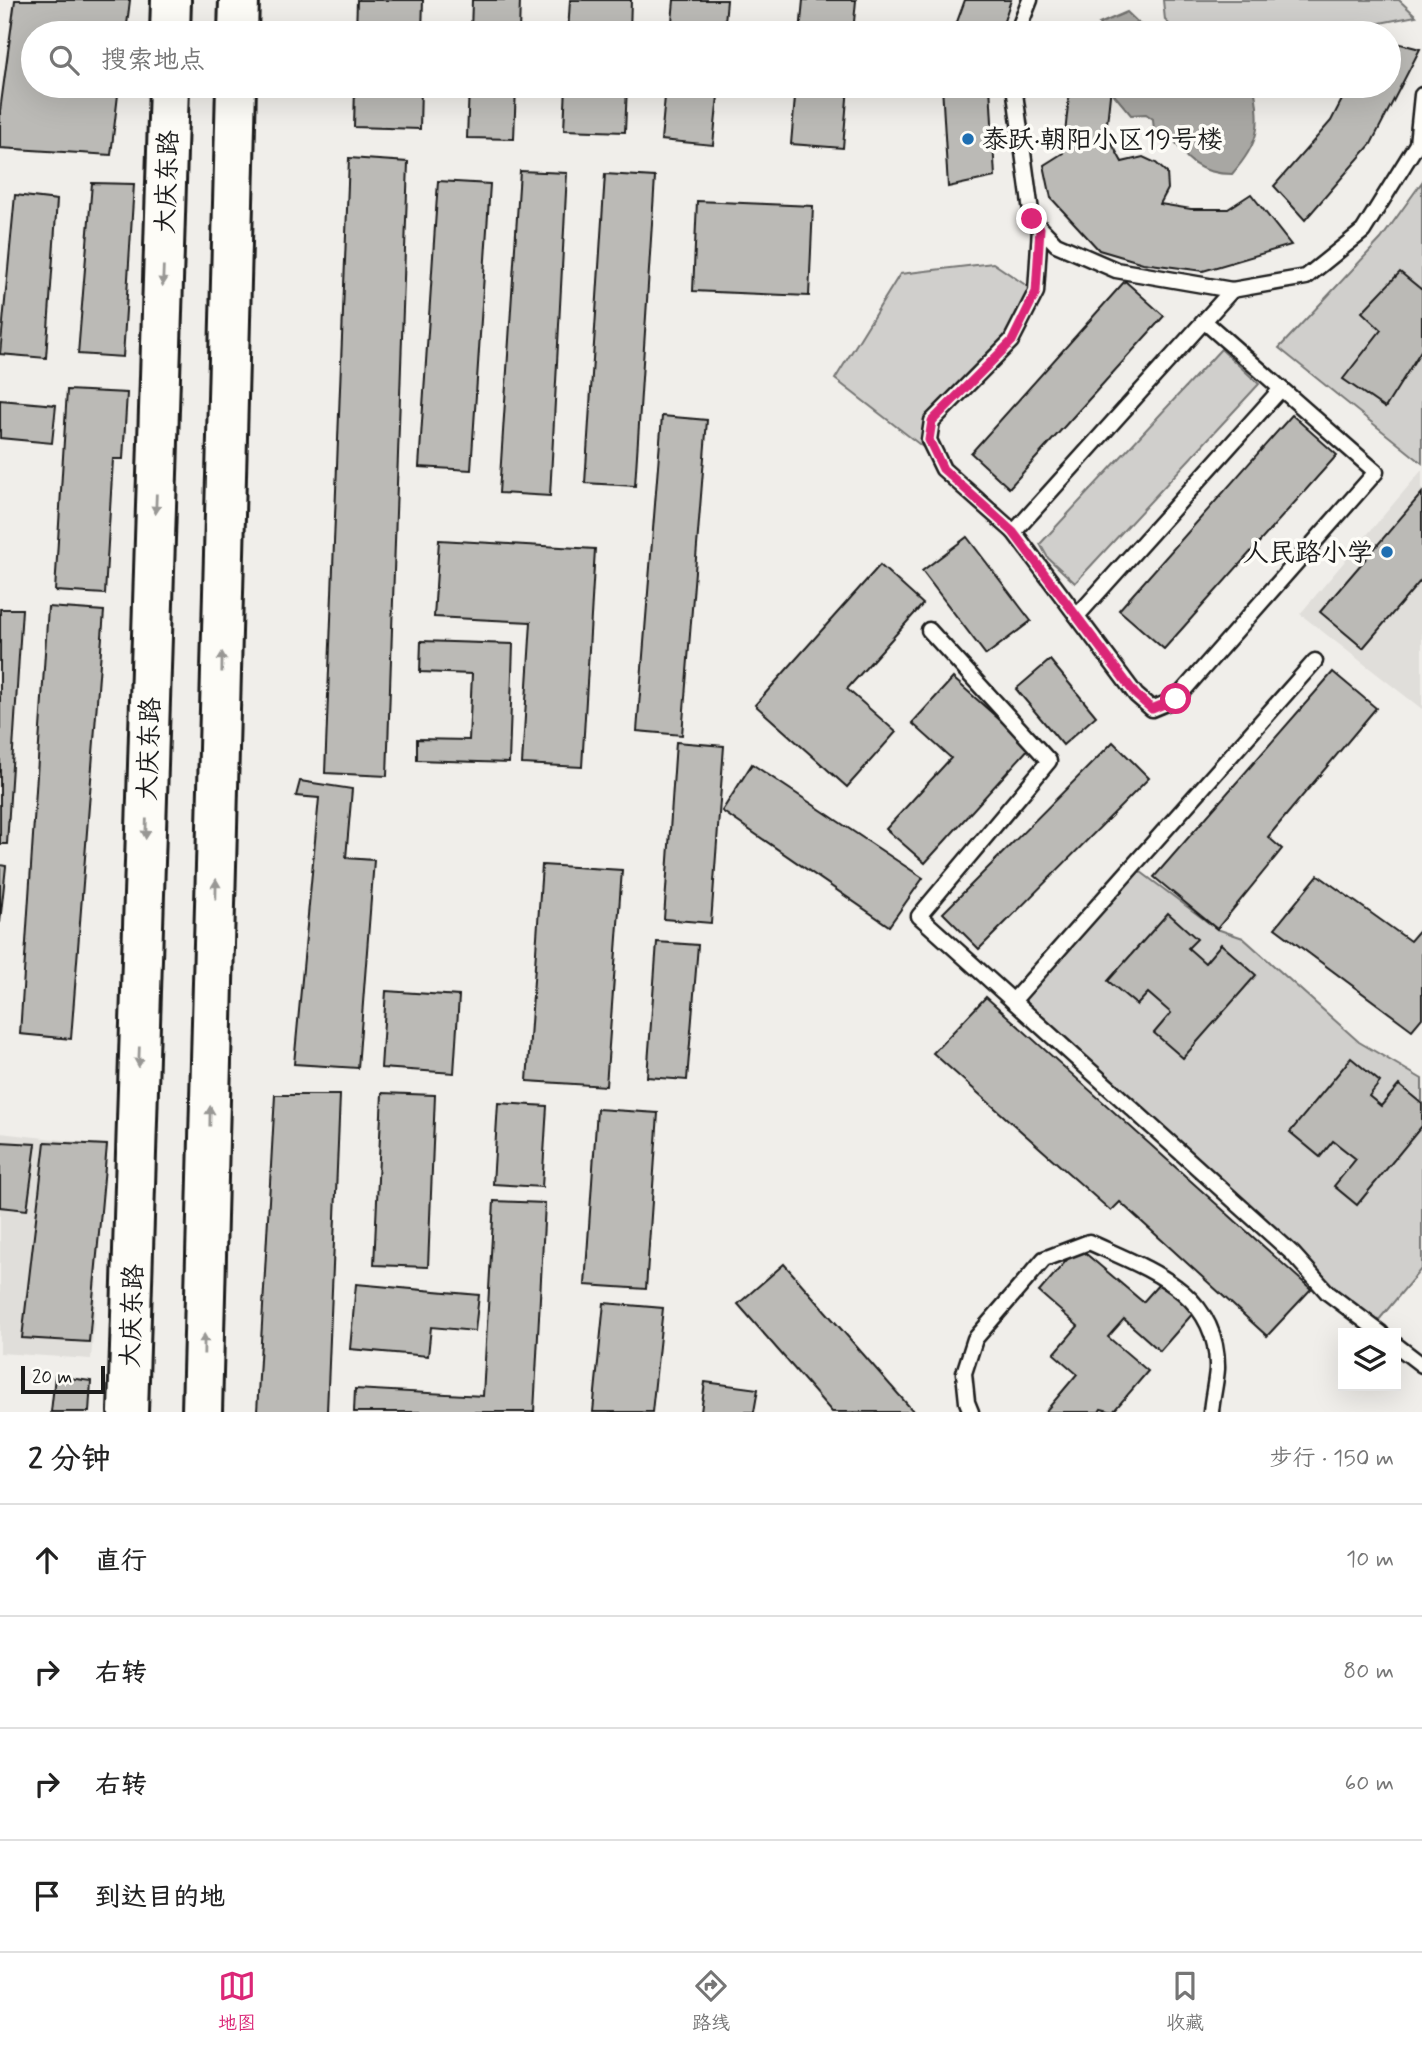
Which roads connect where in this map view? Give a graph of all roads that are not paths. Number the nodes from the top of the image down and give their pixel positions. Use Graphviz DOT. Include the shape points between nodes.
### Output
graph roads {
  1 [pos="171,0"];
  2 [pos="239,0"];
  3 [pos="1030,0"];
  4 [pos="170,21"];
  5 [pos="238,21"];
  6 [pos="1022,21"];
  7 [pos="1422,95"];
  8 [pos="169,98"];
  9 [pos="236,98"];
  10 [pos="1016,98"];
  11 [pos="1040,228"];
  12 [pos="1232,290"];
  13 [pos="1204,321"];
  14 [pos="1281,389"];
  15 [pos="1013,532"];
  16 [pos="1077,616"];
  17 [pos="929,630"];
  18 [pos="1315,661"];
  19 [pos="1013,1001"];
  20 [pos="1374,1328"];
  21 [pos="1401,1349"];
  22 [pos="1422,1365"];
  23 [pos="128,1412"];
  24 [pos="202,1412"];
  25 [pos="971,1412"];
  26 [pos="1211,1412"];
  1 -- 4 [label="main road"];
  2 -- 5 [label="main road"];
  3 -- 6 [label="lane"];
  7 -- 12 [label="lane" via="1417,144 1363,232 1306,277"];
  8 -- 23 [label="main road, 大庆东路, one-way"];
  24 -- 9 [label="main road, one-way"];
  10 -- 11 [label="lane" via="1032,219"];
  11 -- 12 [label="lane" via="1056,244 1116,270"];
  11 -- 15 [label="lane" via="1036,292 1012,341 932,421 929,440 943,469"];
  12 -- 13 [label="lane"];
  13 -- 14 [label="lane"];
  13 -- 15 [label="lane"];
  14 -- 16 [label="lane"];
  14 -- 16 [label="lane" via="1376,472 1176,699 1152,709 1136,695"];
  15 -- 16 [label="lane"];
  17 -- 19 [label="lane" via="1049,761 919,916"];
  18 -- 19 [label="lane"];
  19 -- 20 [label="lane" via="1293,1254 1328,1293"];
  21 -- 22 [label="lane"];
  25 -- 26 [label="lane" via="964,1373 975,1339 1044,1259 1089,1242 1186,1292 1208,1319 1217,1368"];
}
